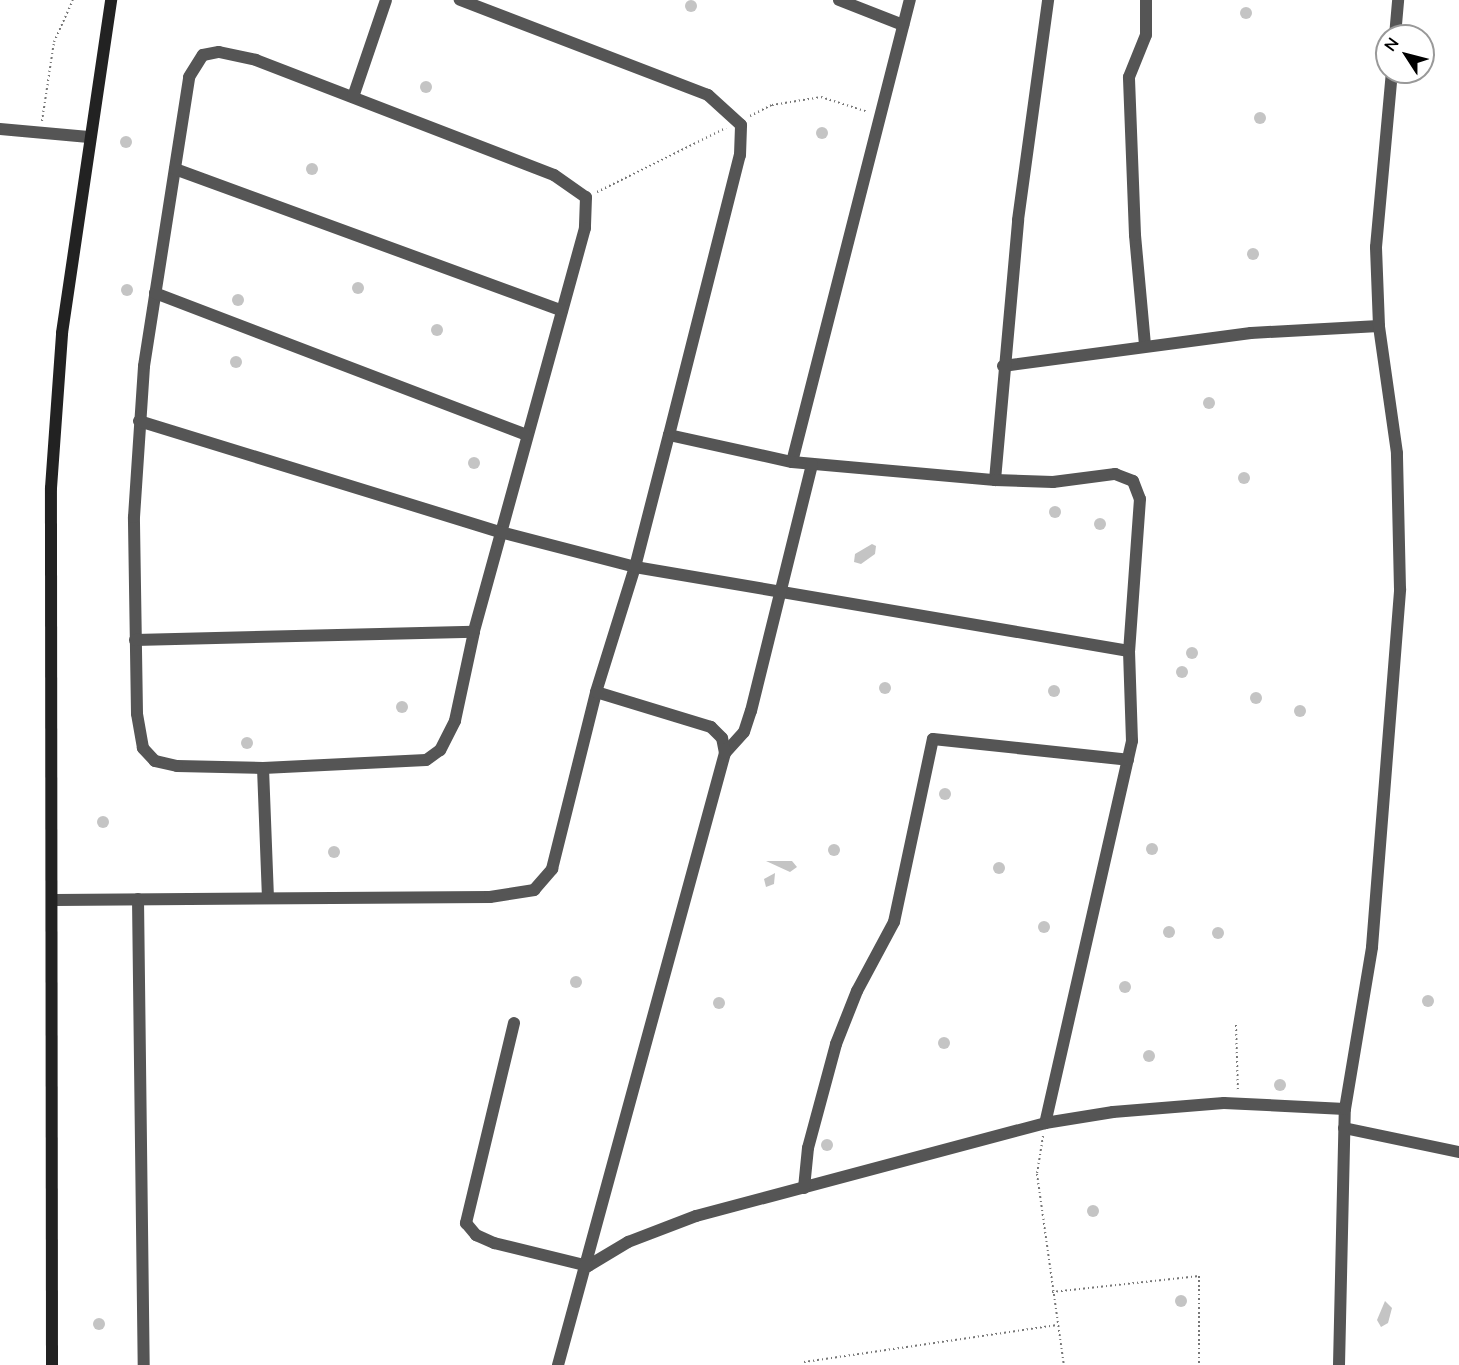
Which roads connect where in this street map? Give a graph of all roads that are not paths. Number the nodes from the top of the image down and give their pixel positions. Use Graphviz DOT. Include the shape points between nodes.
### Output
graph roads {
  1 [pos="111,0"];
  2 [pos="386,0"];
  3 [pos="460,0"];
  4 [pos="839,0"];
  5 [pos="910,0"];
  6 [pos="1048,0"];
  7 [pos="1146,0"];
  8 [pos="1398,0"];
  9 [pos="1396,24"];
  10 [pos="903,25"];
  11 [pos="1391,84"];
  12 [pos="353,98"];
  13 [pos="0,129"];
  14 [pos="89,137"];
  15 [pos="175,169"];
  16 [pos="155,293"];
  17 [pos="562,311"];
  18 [pos="1378,326"];
  19 [pos="1145,345"];
  20 [pos="1003,366"];
  21 [pos="139,421"];
  22 [pos="526,435"];
  23 [pos="669,435"];
  24 [pos="792,462"];
  25 [pos="812,464"];
  26 [pos="994,480"];
  27 [pos="500,532"];
  28 [pos="635,567"];
  29 [pos="781,594"];
  30 [pos="474,632"];
  31 [pos="135,640"];
  32 [pos="1129,651"];
  33 [pos="596,692"];
  34 [pos="724,753"];
  35 [pos="1128,760"];
  36 [pos="263,768"];
  37 [pos="268,897"];
  38 [pos="138,899"];
  39 [pos="55,900"];
  40 [pos="514,1023"];
  41 [pos="1345,1109"];
  42 [pos="1045,1123"];
  43 [pos="1344,1128"];
  44 [pos="1459,1152"];
  45 [pos="804,1188"];
  46 [pos="588,1266"];
  47 [pos="52,1365"];
  48 [pos="144,1365"];
  49 [pos="558,1365"];
  50 [pos="1339,1365"];
  1 -- 14 [label="street"];
  2 -- 12 [label="street"];
  3 -- 23 [label="street" via="708,95 741,125 740,155"];
  4 -- 10 [label="street"];
  5 -- 10 [label="street"];
  6 -- 20 [label="street"];
  7 -- 19 [label="street" via="1146,35 1129,77 1135,236"];
  8 -- 9 [label="street"];
  10 -- 24 [label="street"];
  11 -- 18 [label="street" via="1377,217"];
  12 -- 15 [label="street" via="256,60 219,52 203,56 189,78"];
  12 -- 17 [label="street" via="554,175 582,191 587,205 585,228"];
  13 -- 14 [label="street"];
  14 -- 39 [label="street" via="62,333 52,467"];
  15 -- 16 [label="street"];
  15 -- 17 [label="street"];
  16 -- 21 [label="street"];
  16 -- 22 [label="street"];
  17 -- 22 [label="street"];
  18 -- 19 [label="street"];
  18 -- 41 [label="street" via="1397,453 1400,589 1372,947"];
  19 -- 20 [label="street"];
  20 -- 26 [label="street"];
  21 -- 27 [label="street"];
  21 -- 31 [label="street" via="134,518"];
  22 -- 27 [label="street"];
  23 -- 24 [label="street"];
  23 -- 28 [label="street"];
  24 -- 25 [label="street"];
  25 -- 26 [label="street"];
  25 -- 29 [label="street"];
  26 -- 32 [label="street" via="1053,482 1115,474 1133,481 1140,499"];
  27 -- 28 [label="street"];
  27 -- 30 [label="street"];
  28 -- 29 [label="street"];
  28 -- 33 [label="street"];
  29 -- 32 [label="street"];
  29 -- 34 [label="street" via="744,732"];
  30 -- 31 [label="street"];
  30 -- 36 [label="street" via="455,721 432,758 411,763"];
  31 -- 36 [label="street" via="138,722 148,757 177,766"];
  32 -- 35 [label="street" via="1132,699"];
  33 -- 34 [label="street" via="711,727 723,738"];
  33 -- 37 [label="street" via="552,869 534,890 490,897"];
  34 -- 46 [label="street"];
  35 -- 42 [label="street"];
  35 -- 45 [label="street" via="933,739 894,922 856,991 836,1044 808,1148"];
  36 -- 37 [label="street"];
  37 -- 38 [label="street"];
  38 -- 39 [label="street"];
  38 -- 48 [label="street"];
  39 -- 47 [label="street"];
  40 -- 46 [label="street" via="466,1223 476,1235 494,1243"];
  41 -- 42 [label="street" via="1239,1104 1113,1113"];
  41 -- 43 [label="street"];
  42 -- 45 [label="street"];
  43 -- 44 [label="street"];
  43 -- 50 [label="street"];
  45 -- 46 [label="street" via="654,1231 611,1250"];
  46 -- 49 [label="street"];
}
